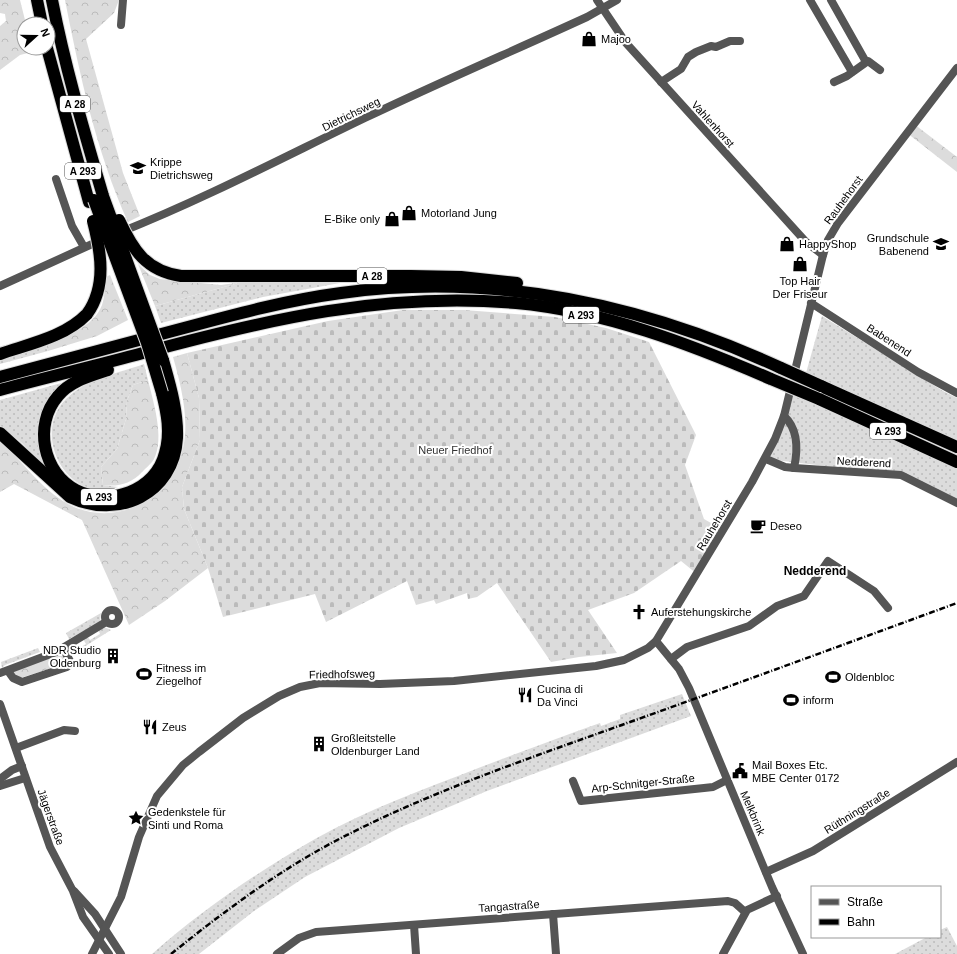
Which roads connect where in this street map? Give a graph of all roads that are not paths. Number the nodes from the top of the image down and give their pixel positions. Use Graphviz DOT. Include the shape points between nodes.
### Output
graph roads {
  1 [pos="37,0"];
  2 [pos="52,0"];
  3 [pos="123,0"];
  4 [pos="597,0"];
  5 [pos="616,0"];
  6 [pos="810,0"];
  7 [pos="831,0"];
  8 [pos="602,9"];
  9 [pos="40,16"];
  10 [pos="121,25"];
  11 [pos="740,41"];
  12 [pos="49,56"];
  13 [pos="866,62"];
  14 [pos="957,68"];
  15 [pos="880,70"];
  16 [pos="852,72"];
  17 [pos="661,82"];
  18 [pos="834,82"];
  19 [pos="72,142"];
  20 [pos="56,179"];
  21 [pos="98,198"];
  22 [pos="84,247"];
  23 [pos="823,255"];
  24 [pos="0,286"];
  25 [pos="560,296"];
  26 [pos="811,303"];
  27 [pos="0,354"];
  28 [pos="141,354"];
  29 [pos="0,376"];
  30 [pos="0,390"];
  31 [pos="167,392"];
  32 [pos="957,392"];
  33 [pos="784,416"];
  34 [pos="0,433"];
  35 [pos="957,447"];
  36 [pos="766,459"];
  37 [pos="957,462"];
  38 [pos="794,468"];
  39 [pos="957,503"];
  40 [pos="888,608"];
  41 [pos="106,622"];
  42 [pos="656,641"];
  43 [pos="63,648"];
  44 [pos="672,659"];
  45 [pos="4,672"];
  46 [pos="0,704"];
  47 [pos="76,731"];
  48 [pos="16,748"];
  49 [pos="957,762"];
  50 [pos="22,766"];
  51 [pos="25,778"];
  52 [pos="0,779"];
  53 [pos="727,780"];
  54 [pos="573,781"];
  55 [pos="0,786"];
  56 [pos="766,872"];
  57 [pos="73,891"];
  58 [pos="777,896"];
  59 [pos="745,912"];
  60 [pos="553,914"];
  61 [pos="414,925"];
  62 [pos="106,930"];
  63 [pos="99,942"];
  64 [pos="92,954"];
  65 [pos="109,954"];
  66 [pos="121,954"];
  67 [pos="278,954"];
  68 [pos="416,954"];
  69 [pos="556,954"];
  70 [pos="723,954"];
  71 [pos="803,954"];
  1 -- 9 [label="highway"];
  2 -- 21 [label="highway, A 28" via="66,70 95,169"];
  3 -- 10 [label="street"];
  4 -- 8 [label="street, Vahlenhorst"];
  5 -- 8 [label="street, Dietrichsweg"];
  6 -- 16 [label="street"];
  7 -- 13 [label="street"];
  8 -- 17 [label="street, Vahlenhorst" via="626,43"];
  8 -- 22 [label="street, Dietrichsweg" via="150,220"];
  11 -- 17 [label="street" via="710,46 696,52 688,58 681,69"];
  12 -- 19 [label="highway, A 28"];
  13 -- 15 [label="street"];
  13 -- 16 [label="street"];
  14 -- 23 [label="street, Rauhehorst" via="838,223"];
  16 -- 18 [label="street"];
  17 -- 23 [label="street, Vahlenhorst" via="806,242"];
  19 -- 21 [label="highway, A 293"];
  20 -- 22 [label="street" via="72,226"];
  21 -- 25 [label="highway, A 28, bridge" via="138,254 150,265 181,276 461,277 530,284"];
  21 -- 27 [label="highway, A 28, bridge" via="101,272 97,297 87,314 59,333"];
  21 -- 31 [label="highway, A 293, bridge" via="147,343"];
  22 -- 24 [label="street, Dietrichsweg"];
  23 -- 26 [label="street, Rauhehorst"];
  25 -- 29 [label="highway, A 293" via="472,287 386,288 342,293 240,313"];
  25 -- 35 [label="highway, A 293, bridge" via="661,321 721,343"];
  26 -- 32 [label="street, Babenend" via="918,372"];
  26 -- 33 [label="street, Rauhehorst"];
  28 -- 30 [label="highway, A 293"];
  28 -- 31 [label="highway, A 293" via="126,364 80,380 57,396 44,424 43,439 46,452 57,474 66,484 99,497 129,493 147,482 165,454"];
  28 -- 37 [label="highway, A 293, bridge" via="244,327 337,309 387,303 464,300 518,304 621,324 704,350"];
  31 -- 34 [label="highway" via="177,422 177,438 171,464 146,494 125,504 92,505 70,497"];
  33 -- 36 [label="street, Rauhehorst"];
  33 -- 38 [label="street" via="792,426 796,440 798,452"];
  36 -- 38 [label="street, Nedderend"];
  36 -- 42 [label="street, Rauhehorst"];
  38 -- 39 [label="street, Nedderend" via="901,475"];
  40 -- 44 [label="street" via="874,591 828,560 804,596 777,606 749,626 687,647"];
  41 -- 43 [label="street"];
  42 -- 44 [label="street, Melkbrink"];
  42 -- 62 [label="street, Friedhofsweg" via="624,660 562,671 454,682 320,683 288,691 243,718 199,752 183,765 157,796 139,837 121,897"];
  43 -- 45 [label="street"];
  43 -- 45 [label="street" via="71,661 67,667 22,682"];
  44 -- 53 [label="street, Melkbrink" via="689,688"];
  46 -- 48 [label="street, Jägerstraße"];
  47 -- 48 [label="street" via="64,730"];
  48 -- 50 [label="street, Jägerstraße"];
  49 -- 56 [label="street, Rüthningstraße" via="813,851"];
  50 -- 51 [label="street, Jägerstraße"];
  50 -- 52 [label="street"];
  51 -- 55 [label="street"];
  51 -- 57 [label="street, Jägerstraße" via="50,847"];
  53 -- 54 [label="street, Arp-Schnitger-Straße" via="708,788 581,801"];
  53 -- 56 [label="street, Melkbrink"];
  56 -- 58 [label="street, Melkbrink"];
  57 -- 62 [label="street, Jägerstraße"];
  57 -- 63 [label="street, Jägerstraße" via="83,917"];
  58 -- 59 [label="street"];
  58 -- 71 [label="street, Melkbrink"];
  59 -- 60 [label="street, Tangastraße" via="735,903 728,901"];
  59 -- 70 [label="street"];
  60 -- 61 [label="street, Tangastraße"];
  60 -- 69 [label="street"];
  61 -- 67 [label="street, Tangastraße" via="310,933"];
  61 -- 68 [label="street"];
  62 -- 63 [label="street, Friedhofsweg"];
  62 -- 66 [label="street, Jägerstraße"];
  63 -- 64 [label="street, Friedhofsweg"];
  63 -- 65 [label="street, Jägerstraße"];
}
